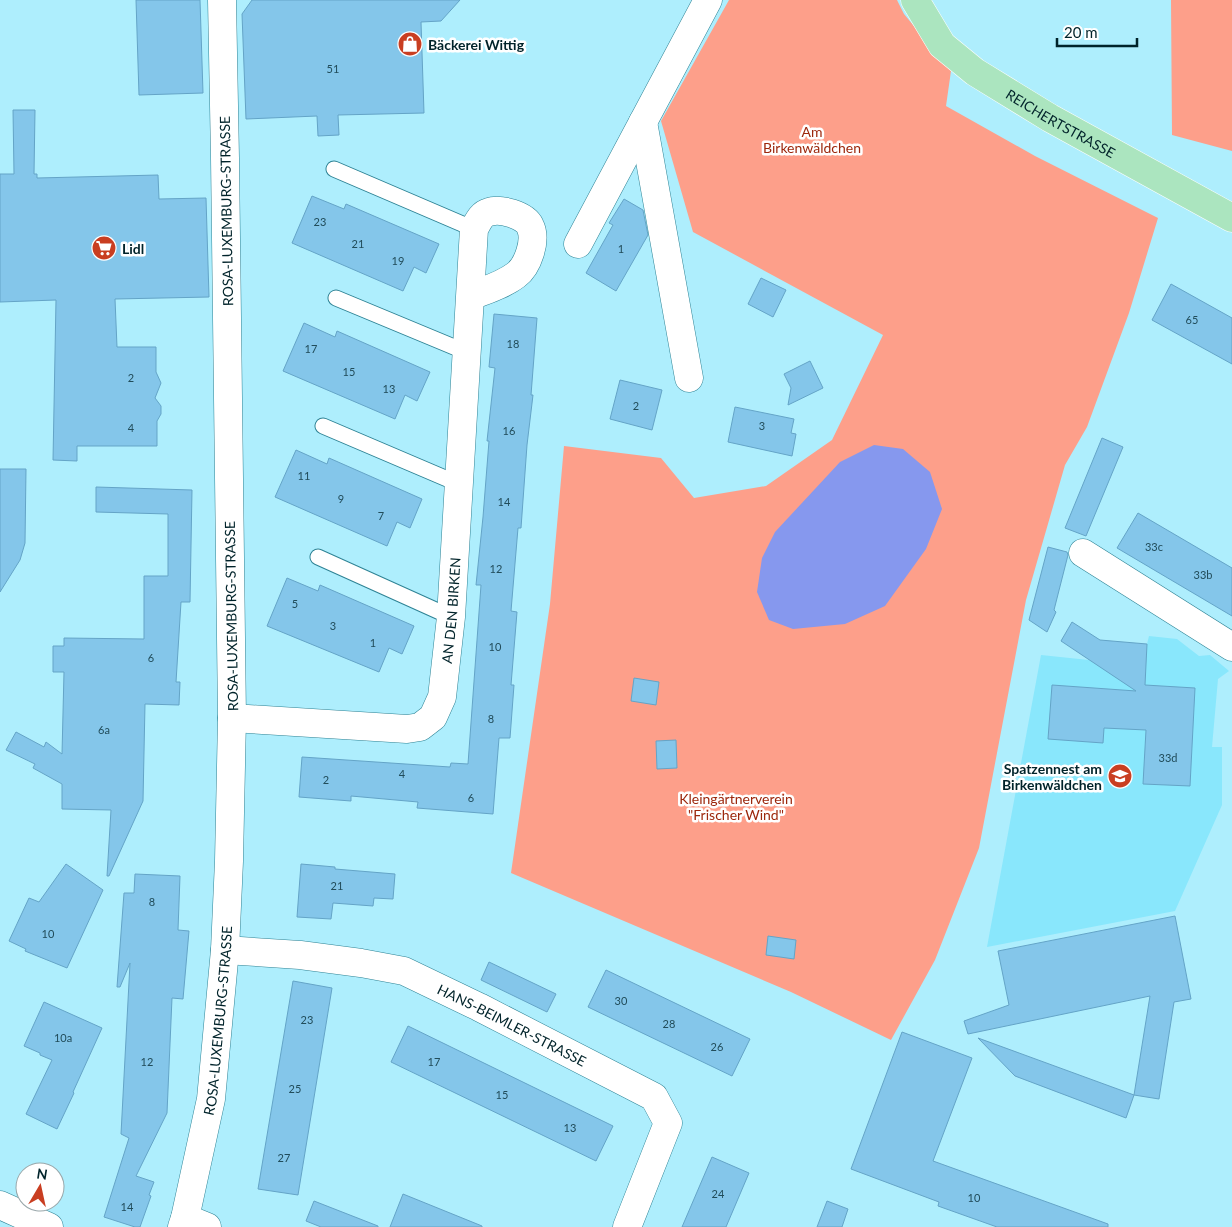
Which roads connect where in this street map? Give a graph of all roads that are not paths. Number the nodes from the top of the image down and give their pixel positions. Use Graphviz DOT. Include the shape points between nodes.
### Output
graph roads {
  1 [pos="222,0"];
  2 [pos="708,0"];
  3 [pos="915,0"];
  4 [pos="643,122"];
  5 [pos="334,169"];
  6 [pos="1232,218"];
  7 [pos="474,229"];
  8 [pos="578,244"];
  9 [pos="471,296"];
  10 [pos="336,298"];
  11 [pos="466,352"];
  12 [pos="689,378"];
  13 [pos="323,426"];
  14 [pos="458,484"];
  15 [pos="1084,553"];
  16 [pos="318,557"];
  17 [pos="451,617"];
  18 [pos="1232,648"];
  19 [pos="232,718"];
  20 [pos="225,950"];
  21 [pos="0,1205"];
  22 [pos="191,1224"];
  23 [pos="49,1227"];
  24 [pos="627,1227"];
  1 -- 19 [label="street, ROSA-LUXEMBURG-STRASSE"];
  2 -- 4 [label="street"];
  3 -- 6 [label="main road, REICHERTSTRASSE" via="942,45 975,72 1050,118"];
  4 -- 8 [label="street"];
  4 -- 12 [label="street"];
  5 -- 7 [label="lane"];
  7 -- 9 [label="street, AN DEN BIRKEN"];
  7 -- 9 [label="street" via="488,212 500,210 521,217 530,226 532,236 530,255 518,274"];
  9 -- 11 [label="street, AN DEN BIRKEN"];
  10 -- 11 [label="lane"];
  11 -- 14 [label="street, AN DEN BIRKEN"];
  13 -- 14 [label="lane"];
  14 -- 17 [label="street, AN DEN BIRKEN"];
  15 -- 18 [label="street"];
  16 -- 17 [label="lane"];
  17 -- 19 [label="street, AN DEN BIRKEN" via="442,697 433,717 420,727 407,729"];
  19 -- 20 [label="street, ROSA-LUXEMBURG-STRASSE"];
  20 -- 22 [label="street, ROSA-LUXEMBURG-STRASSE" via="211,1099"];
  20 -- 24 [label="street, HANS-BEIMLER-STRASSE" via="361,963 404,971 654,1097 668,1123"];
  21 -- 23 [label="street"];
}
